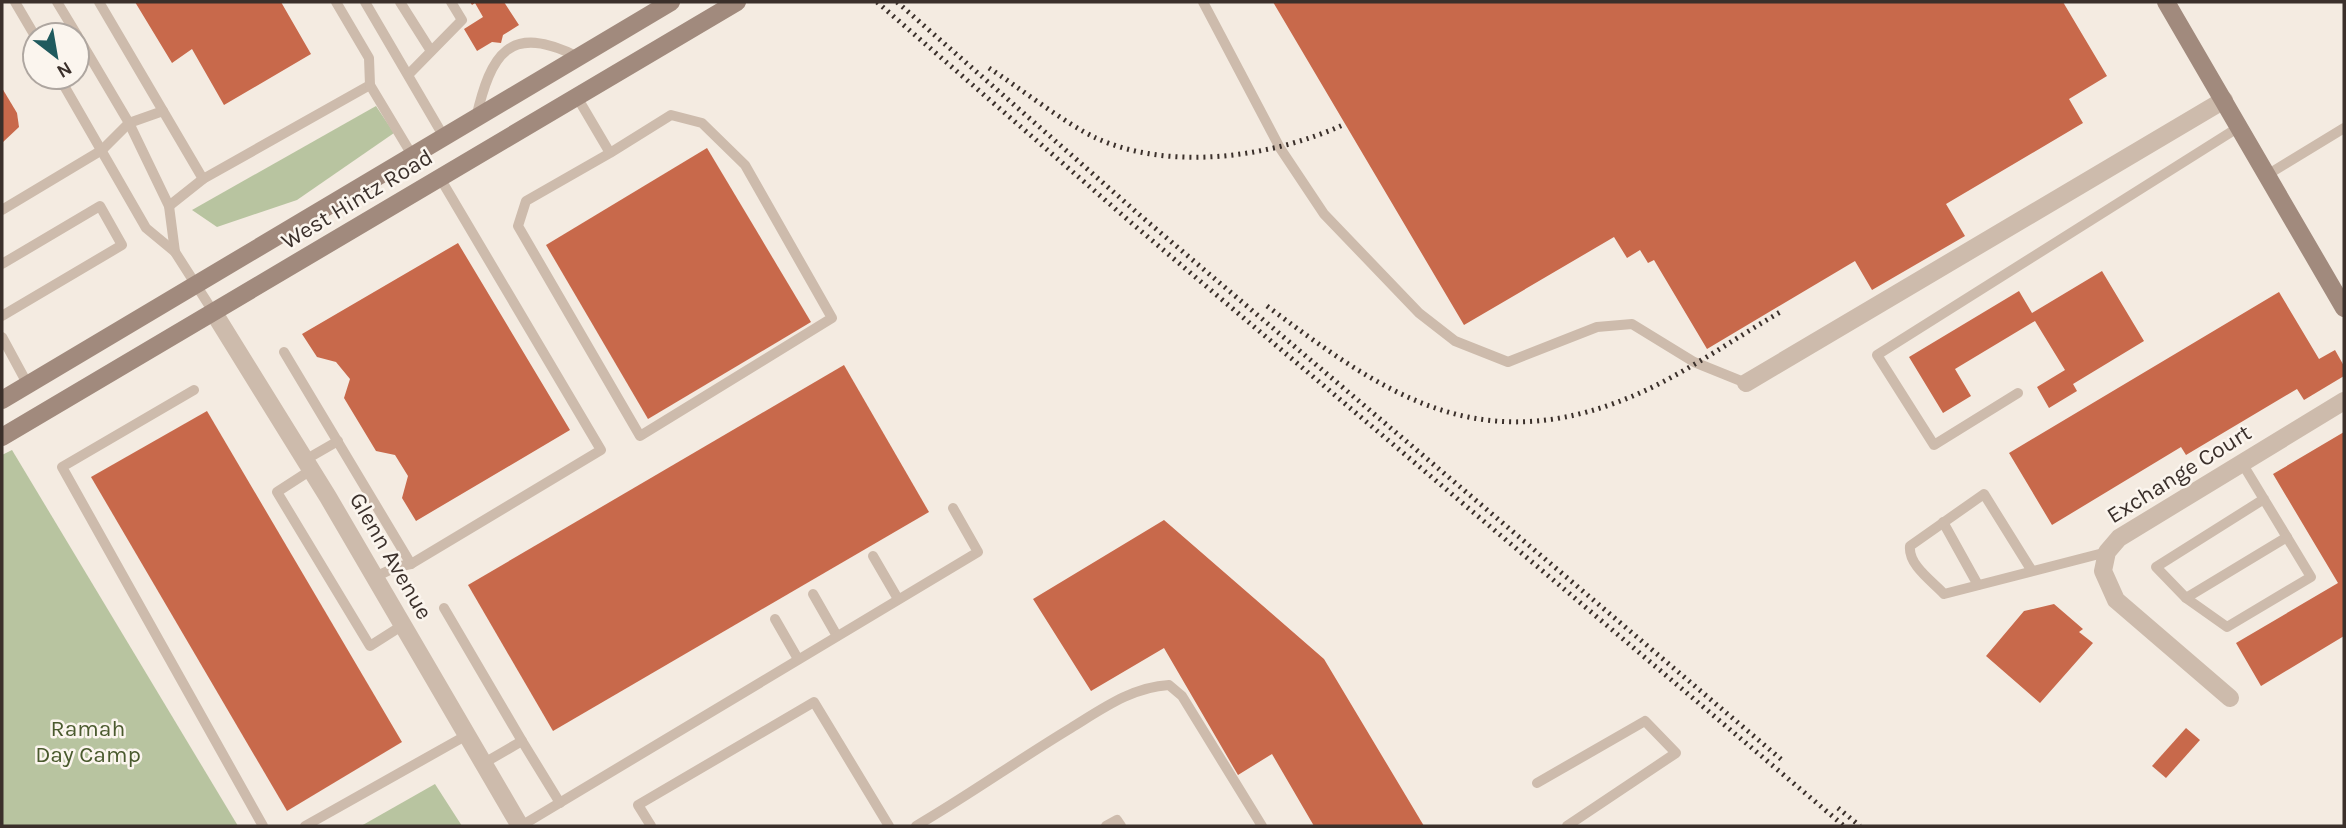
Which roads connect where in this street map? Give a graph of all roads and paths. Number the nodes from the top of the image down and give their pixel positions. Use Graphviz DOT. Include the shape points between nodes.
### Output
graph roads {
  1 [pos="15,2"];
  2 [pos="57,2"];
  3 [pos="99,2"];
  4 [pos="336,2"];
  5 [pos="365,2"];
  6 [pos="400,2"];
  7 [pos="451,2"];
  8 [pos="671,2"];
  9 [pos="737,2"];
  10 [pos="1203,2"];
  11 [pos="2166,2"];
  12 [pos="26,21"];
  13 [pos="69,21"];
  14 [pos="431,51"];
  15 [pos="578,57"];
  16 [pos="91,59"];
  17 [pos="409,74"];
  18 [pos="370,85"];
  19 [pos="67,91"];
  20 [pos="577,97"];
  21 [pos="2224,100"];
  22 [pos="163,111"];
  23 [pos="475,118"];
  24 [pos="129,123"];
  25 [pos="2239,127"];
  26 [pos="2344,128"];
  27 [pos="444,136"];
  28 [pos="102,150"];
  29 [pos="610,153"];
  30 [pos="412,155"];
  31 [pos="2267,175"];
  32 [pos="440,178"];
  33 [pos="203,179"];
  34 [pos="169,206"];
  35 [pos="2,209"];
  36 [pos="175,252"];
  37 [pos="2,264"];
  38 [pos="196,284"];
  39 [pos="2339,288"];
  40 [pos="2344,308"];
  41 [pos="214,313"];
  42 [pos="2,316"];
  43 [pos="2,337"];
  44 [pos="284,352"];
  45 [pos="1746,383"];
  46 [pos="28,385"];
  47 [pos="194,390"];
  48 [pos="2018,393"];
  49 [pos="2,400"];
  50 [pos="2344,401"];
  51 [pos="2,437"];
  52 [pos="338,442"];
  53 [pos="2242,463"];
  54 [pos="308,465"];
  55 [pos="2264,499"];
  56 [pos="953,508"];
  57 [pos="1943,522"];
  58 [pos="2287,537"];
  59 [pos="2107,552"];
  60 [pos="873,556"];
  61 [pos="411,564"];
  62 [pos="2032,571"];
  63 [pos="375,577"];
  64 [pos="1978,585"];
  65 [pos="813,594"];
  66 [pos="2186,598"];
  67 [pos="898,599"];
  68 [pos="444,608"];
  69 [pos="775,618"];
  70 [pos="403,625"];
  71 [pos="837,636"];
  72 [pos="799,659"];
  73 [pos="2230,698"];
  74 [pos="467,735"];
  75 [pos="522,741"];
  76 [pos="484,763"];
  77 [pos="1537,782"];
  78 [pos="560,803"];
  79 [pos="263,826"];
  80 [pos="305,826"];
  81 [pos="520,826"];
  82 [pos="651,826"];
  83 [pos="889,826"];
  84 [pos="916,826"];
  85 [pos="1106,826"];
  86 [pos="1121,826"];
  87 [pos="1262,826"];
  88 [pos="1567,826"];
  1 -- 12 [label="lane"];
  2 -- 13 [label="lane"];
  3 -- 22 [label="lane"];
  4 -- 18 [label="lane" via="369,58"];
  5 -- 17 [label="lane"];
  6 -- 14 [label="lane"];
  7 -- 14 [label="lane" via="462,20"];
  8 -- 15 [label="main road, West Hintz Road"];
  9 -- 20 [label="main road, West Hintz Road"];
  10 -- 45 [label="lane" via="1280,148 1324,214 1419,313 1455,341 1508,362 1597,327 1632,324 1694,362"];
  11 -- 21 [label="main road"];
  14 -- 17 [label="lane"];
  15 -- 23 [label="main road, West Hintz Road"];
  15 -- 23 [label="lane" via="556,46 512,45 484,80"];
  16 -- 24 [label="lane"];
  17 -- 27 [label="lane"];
  18 -- 30 [label="lane"];
  18 -- 33 [label="lane"];
  19 -- 28 [label="lane"];
  20 -- 29 [label="lane"];
  20 -- 32 [label="main road, West Hintz Road"];
  21 -- 25 [label="main road"];
  21 -- 45 [label="street"];
  22 -- 24 [label="lane"];
  22 -- 33 [label="lane"];
  23 -- 27 [label="main road, West Hintz Road"];
  24 -- 28 [label="lane"];
  24 -- 34 [label="lane"];
  25 -- 31 [label="main road"];
  25 -- 48 [label="lane" via="1877,355 1934,445"];
  26 -- 31 [label="lane"];
  27 -- 30 [label="main road, West Hintz Road"];
  28 -- 35 [label="lane"];
  28 -- 36 [label="lane" via="146,228"];
  29 -- 29 [label="lane" via="526,201 518,226 640,436 832,318 745,164 702,123 671,115"];
  30 -- 38 [label="main road, West Hintz Road"];
  31 -- 39 [label="main road"];
  32 -- 41 [label="main road, West Hintz Road"];
  32 -- 61 [label="lane" via="601,450"];
  33 -- 34 [label="lane"];
  34 -- 36 [label="lane"];
  36 -- 38 [label="lane"];
  37 -- 42 [label="lane" via="100,206 122,244"];
  38 -- 41 [label="lane"];
  38 -- 46 [label="main road, West Hintz Road"];
  39 -- 40 [label="main road"];
  41 -- 51 [label="main road, West Hintz Road"];
  41 -- 54 [label="street, Glenn Avenue"];
  43 -- 46 [label="lane"];
  44 -- 52 [label="lane"];
  46 -- 49 [label="main road, West Hintz Road"];
  47 -- 79 [label="lane" via="62,467"];
  50 -- 53 [label="street, Exchange Court"];
  52 -- 54 [label="lane"];
  52 -- 61 [label="lane"];
  53 -- 55 [label="lane"];
  53 -- 59 [label="street, Exchange Court" via="2119,538"];
  54 -- 63 [label="street, Glenn Avenue"];
  54 -- 70 [label="lane" via="278,492 370,646"];
  55 -- 58 [label="lane"];
  55 -- 66 [label="lane" via="2156,567"];
  56 -- 67 [label="lane" via="978,552"];
  57 -- 62 [label="lane" via="1984,494"];
  57 -- 64 [label="lane"];
  57 -- 64 [label="lane" via="1910,546 1909,554 1944,594"];
  58 -- 66 [label="lane"];
  58 -- 66 [label="lane" via="2311,577 2227,627"];
  59 -- 62 [label="lane"];
  59 -- 73 [label="street, Exchange Court" via="2103,571 2116,600"];
  60 -- 67 [label="lane"];
  61 -- 63 [label="lane"];
  62 -- 64 [label="lane"];
  63 -- 70 [label="street, Glenn Avenue"];
  65 -- 71 [label="lane"];
  67 -- 71 [label="lane"];
  68 -- 75 [label="lane"];
  69 -- 72 [label="lane"];
  70 -- 74 [label="street, Glenn Avenue"];
  71 -- 72 [label="lane"];
  72 -- 78 [label="lane"];
  74 -- 76 [label="street, Glenn Avenue"];
  74 -- 80 [label="lane"];
  75 -- 76 [label="lane"];
  75 -- 78 [label="lane"];
  76 -- 81 [label="street, Glenn Avenue"];
  77 -- 88 [label="lane" via="1645,721 1676,753"];
  78 -- 81 [label="lane"];
  82 -- 83 [label="lane" via="638,805 814,702"];
  84 -- 87 [label="lane" via="1124,696 1169,684 1182,696"];
  85 -- 86 [label="lane" via="1117,820"];
}
